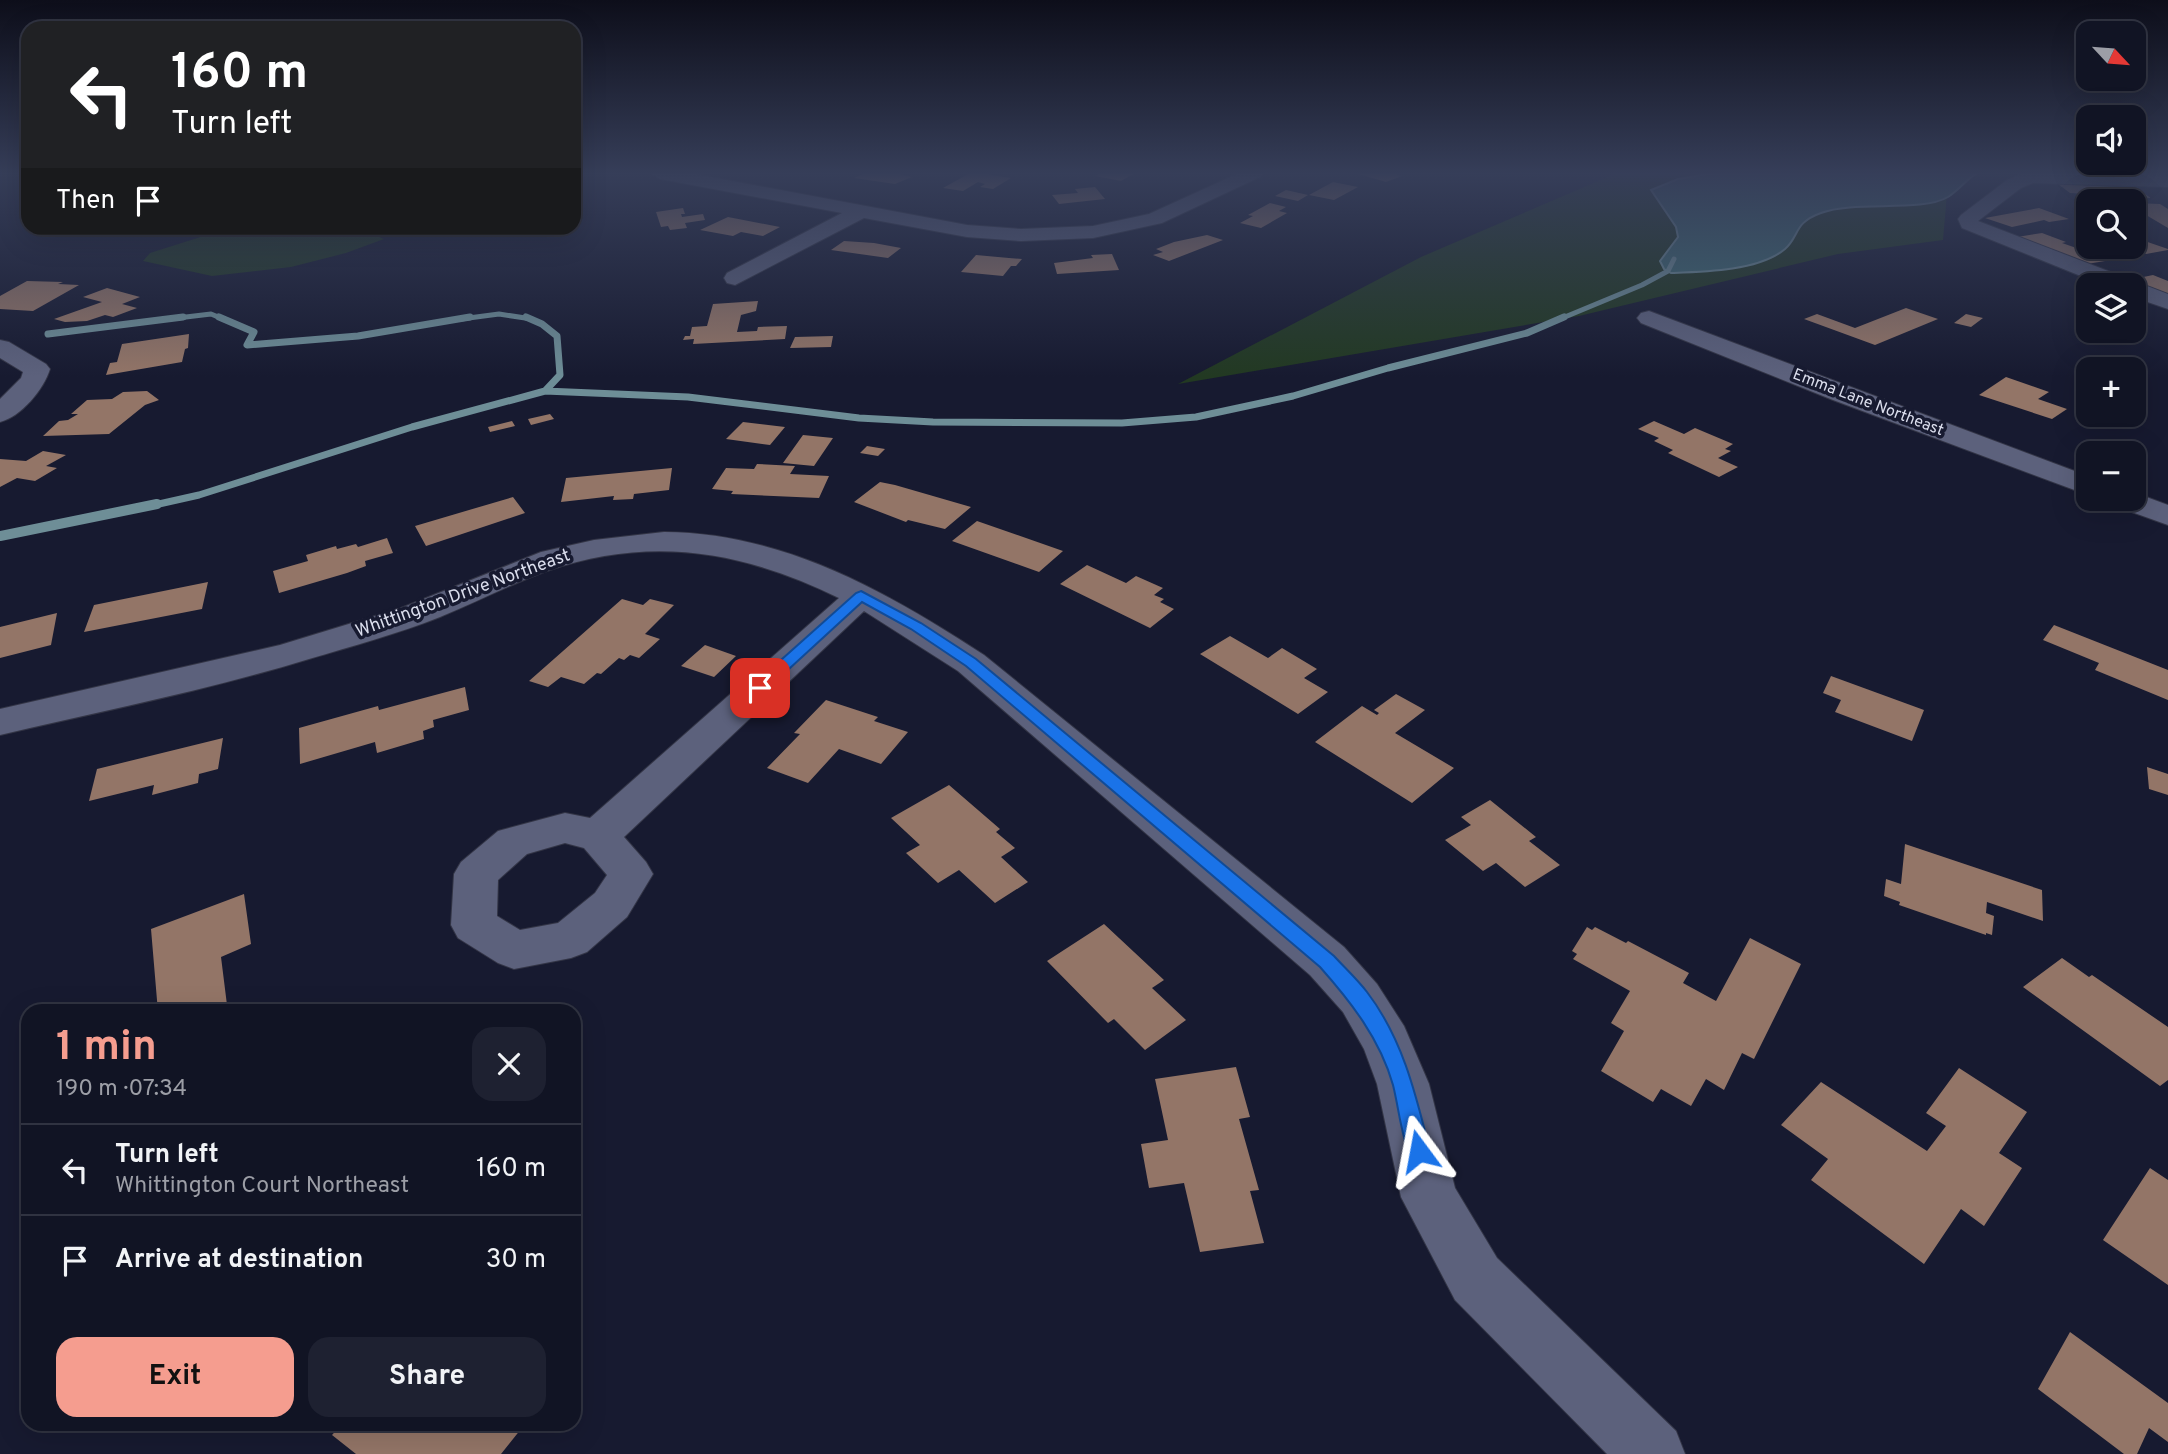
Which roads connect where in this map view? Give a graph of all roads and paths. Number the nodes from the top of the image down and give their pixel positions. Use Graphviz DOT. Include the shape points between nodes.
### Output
graph roads {
  1 [pos="805,241"];
  2 [pos="2007,241"];
  3 [pos="2091,273"];
  4 [pos="735,278"];
  5 [pos="2146,294"];
  6 [pos="2168,302"];
  7 [pos="1649,318"];
  8 [pos="0,347"];
  9 [pos="0,414"];
  10 [pos="2076,482"];
  11 [pos="2146,508"];
  12 [pos="2168,516"];
  13 [pos="861,596"];
  14 [pos="0,722"];
  15 [pos="598,835"];
  16 [pos="1653,1454"];
  1 -- 4 [label="street"];
  2 -- 3 [label="street"];
  5 -- 6 [label="street"];
  7 -- 10 [label="street, Emma Lane Northeast"];
  8 -- 9 [label="street" via="37,369 33,381"];
  11 -- 12 [label="street"];
  13 -- 14 [label="street, Whittington Drive Northeast" via="774,558 729,546 671,543 592,549 548,560 424,611 306,649"];
  13 -- 15 [label="street"];
  13 -- 16 [label="street, Whittington Drive Northeast" via="971,663 1327,961 1360,998 1386,1041 1403,1084 1429,1196 1476,1279"];
}
